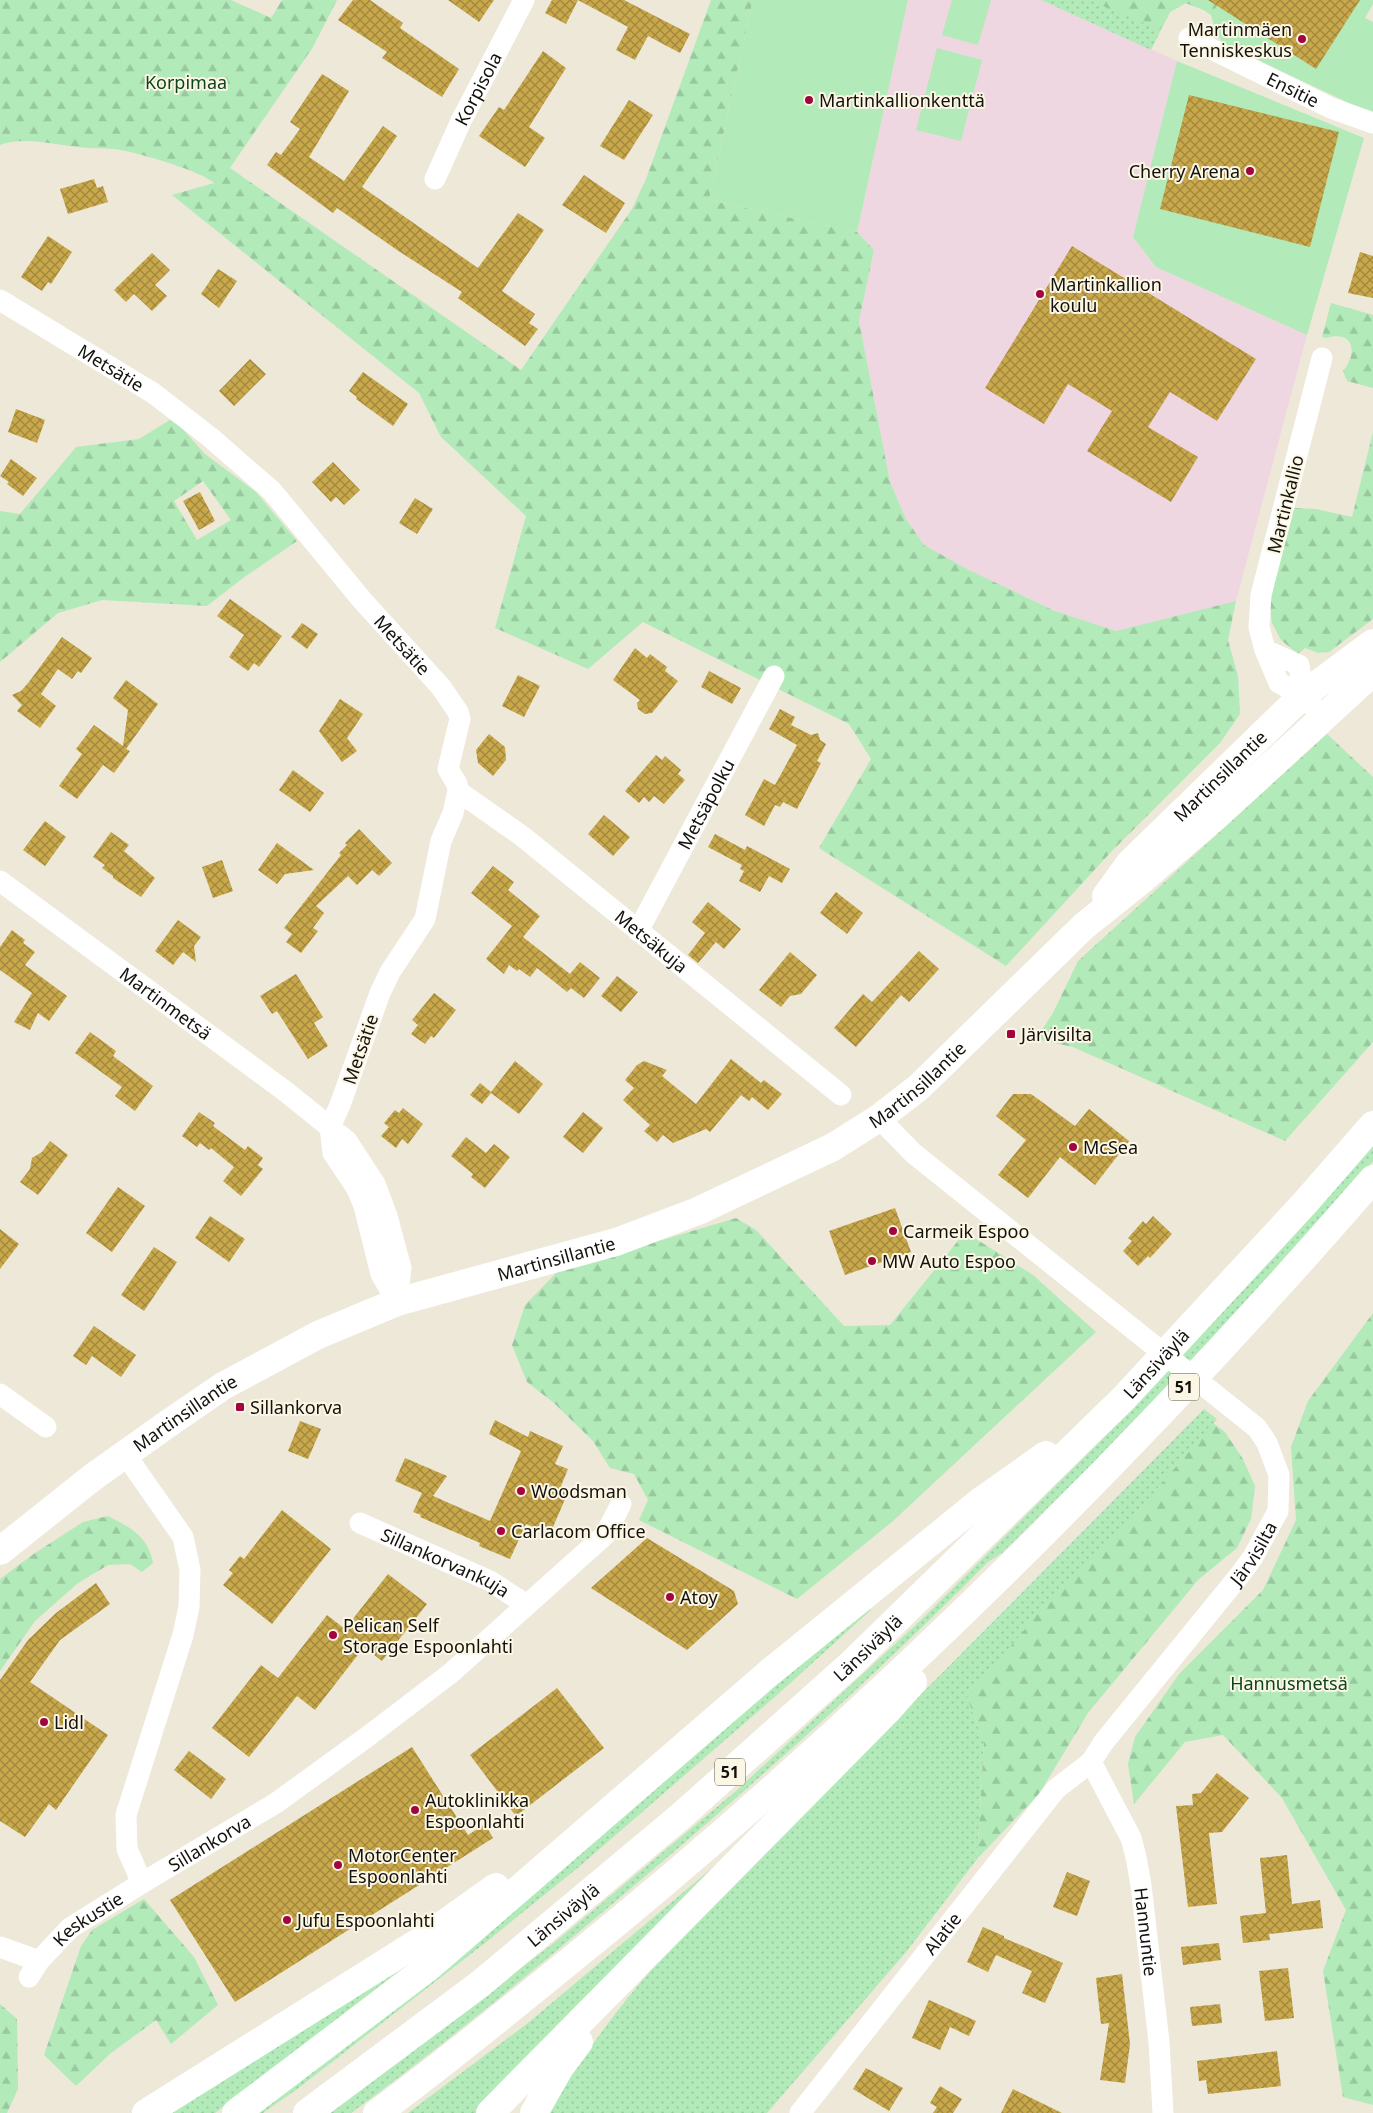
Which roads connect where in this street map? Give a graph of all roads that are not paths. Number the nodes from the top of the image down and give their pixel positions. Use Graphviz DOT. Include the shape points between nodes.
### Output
graph roads {
  1 [pos="524,0"];
  2 [pos="1189,38"];
  3 [pos="1373,123"];
  4 [pos="435,179"];
  5 [pos="0,300"];
  6 [pos="1322,358"];
  7 [pos="1373,643"];
  8 [pos="1373,672"];
  9 [pos="774,676"];
  10 [pos="1303,696"];
  11 [pos="1323,718"];
  12 [pos="458,791"];
  13 [pos="0,881"];
  14 [pos="1084,926"];
  15 [pos="638,931"];
  16 [pos="841,1095"];
  17 [pos="879,1118"];
  18 [pos="1373,1125"];
  19 [pos="330,1127"];
  20 [pos="1373,1179"];
  21 [pos="397,1302"];
  22 [pos="0,1394"];
  23 [pos="1124,1398"];
  24 [pos="46,1428"];
  25 [pos="125,1454"];
  26 [pos="621,1504"];
  27 [pos="360,1523"];
  28 [pos="1034,1544"];
  29 [pos="0,1551"];
  30 [pos="527,1605"];
  31 [pos="1091,1762"];
  32 [pos="600,1818"];
  33 [pos="142,1883"];
  34 [pos="0,1947"];
  35 [pos="636,1967"];
  36 [pos="146,2113"];
  37 [pos="236,2113"];
  38 [pos="307,2113"];
  39 [pos="377,2113"];
  40 [pos="490,2113"];
  41 [pos="534,2113"];
  42 [pos="800,2113"];
  43 [pos="1163,2113"];
  1 -- 4 [label="street, Korpisola"];
  2 -- 3 [label="street, Ensitie" via="1331,108"];
  5 -- 12 [label="street, Metsätie" via="153,392 272,491 362,600 431,674 458,712 460,719 448,768"];
  6 -- 10 [label="street, Martinkallio" via="1261,594 1259,626 1279,683"];
  7 -- 10 [label="main road, Martinsillantie"];
  8 -- 11 [label="main road, Martinsillantie"];
  9 -- 15 [label="street, Metsäpolku"];
  10 -- 11 [label="street, Martinkallio"];
  10 -- 14 [label="main road, Martinsillantie" via="1130,864"];
  11 -- 14 [label="main road, Martinsillantie" via="1215,817"];
  12 -- 15 [label="street, Metsäkuja" via="522,836"];
  12 -- 19 [label="street, Metsätie" via="441,841 425,919 380,993"];
  13 -- 19 [label="street, Martinmetsä"];
  14 -- 17 [label="main road, Martinsillantie" via="953,1056"];
  15 -- 16 [label="street, Metsäkuja"];
  17 -- 21 [label="main road, Martinsillantie" via="833,1147 698,1211 616,1242"];
  17 -- 31 [label="street, Järvisilta" via="912,1153 1257,1428 1267,1443 1278,1475 1278,1511 1253,1557"];
  18 -- 23 [label="main road, Länsiväylä / 51"];
  19 -- 21 [label="street, Martinmetsä" via="353,1148 375,1184 401,1268"];
  20 -- 28 [label="main road, Länsiväylä / 51" via="1141,1433"];
  21 -- 25 [label="main road, Martinsillantie" via="318,1335 261,1365 224,1386"];
  22 -- 24 [label="street"];
  23 -- 32 [label="main road" via="981,1502 770,1672"];
  23 -- 38 [label="main road, Länsiväylä / 51" via="850,1665 681,1816 480,1984"];
  25 -- 29 [label="main road, Martinsillantie"];
  25 -- 33 [label="street" via="183,1537 190,1570 189,1607 183,1635 126,1816 127,1849"];
  26 -- 30 [label="street, Sillankorva" via="605,1536"];
  27 -- 30 [label="street, Sillankorvankuja" via="490,1581"];
  28 -- 35 [label="main road" via="888,1710"];
  28 -- 39 [label="main road, Länsiväylä / 51" via="808,1758 709,1846 507,2012"];
  30 -- 33 [label="street, Sillankorva" via="451,1673 367,1737 276,1802"];
  31 -- 42 [label="street, Alatie" via="1056,1789"];
  31 -- 43 [label="street, Hannuntie" via="1131,1838 1142,1885"];
  32 -- 36 [label="main road" via="420,1942"];
  32 -- 37 [label="main road" via="430,1966"];
  33 -- 34 [label="street, Keskustie" via="70,1928 34,1969"];
  35 -- 40 [label="main road"];
  35 -- 41 [label="main road" via="559,2069"];
}
